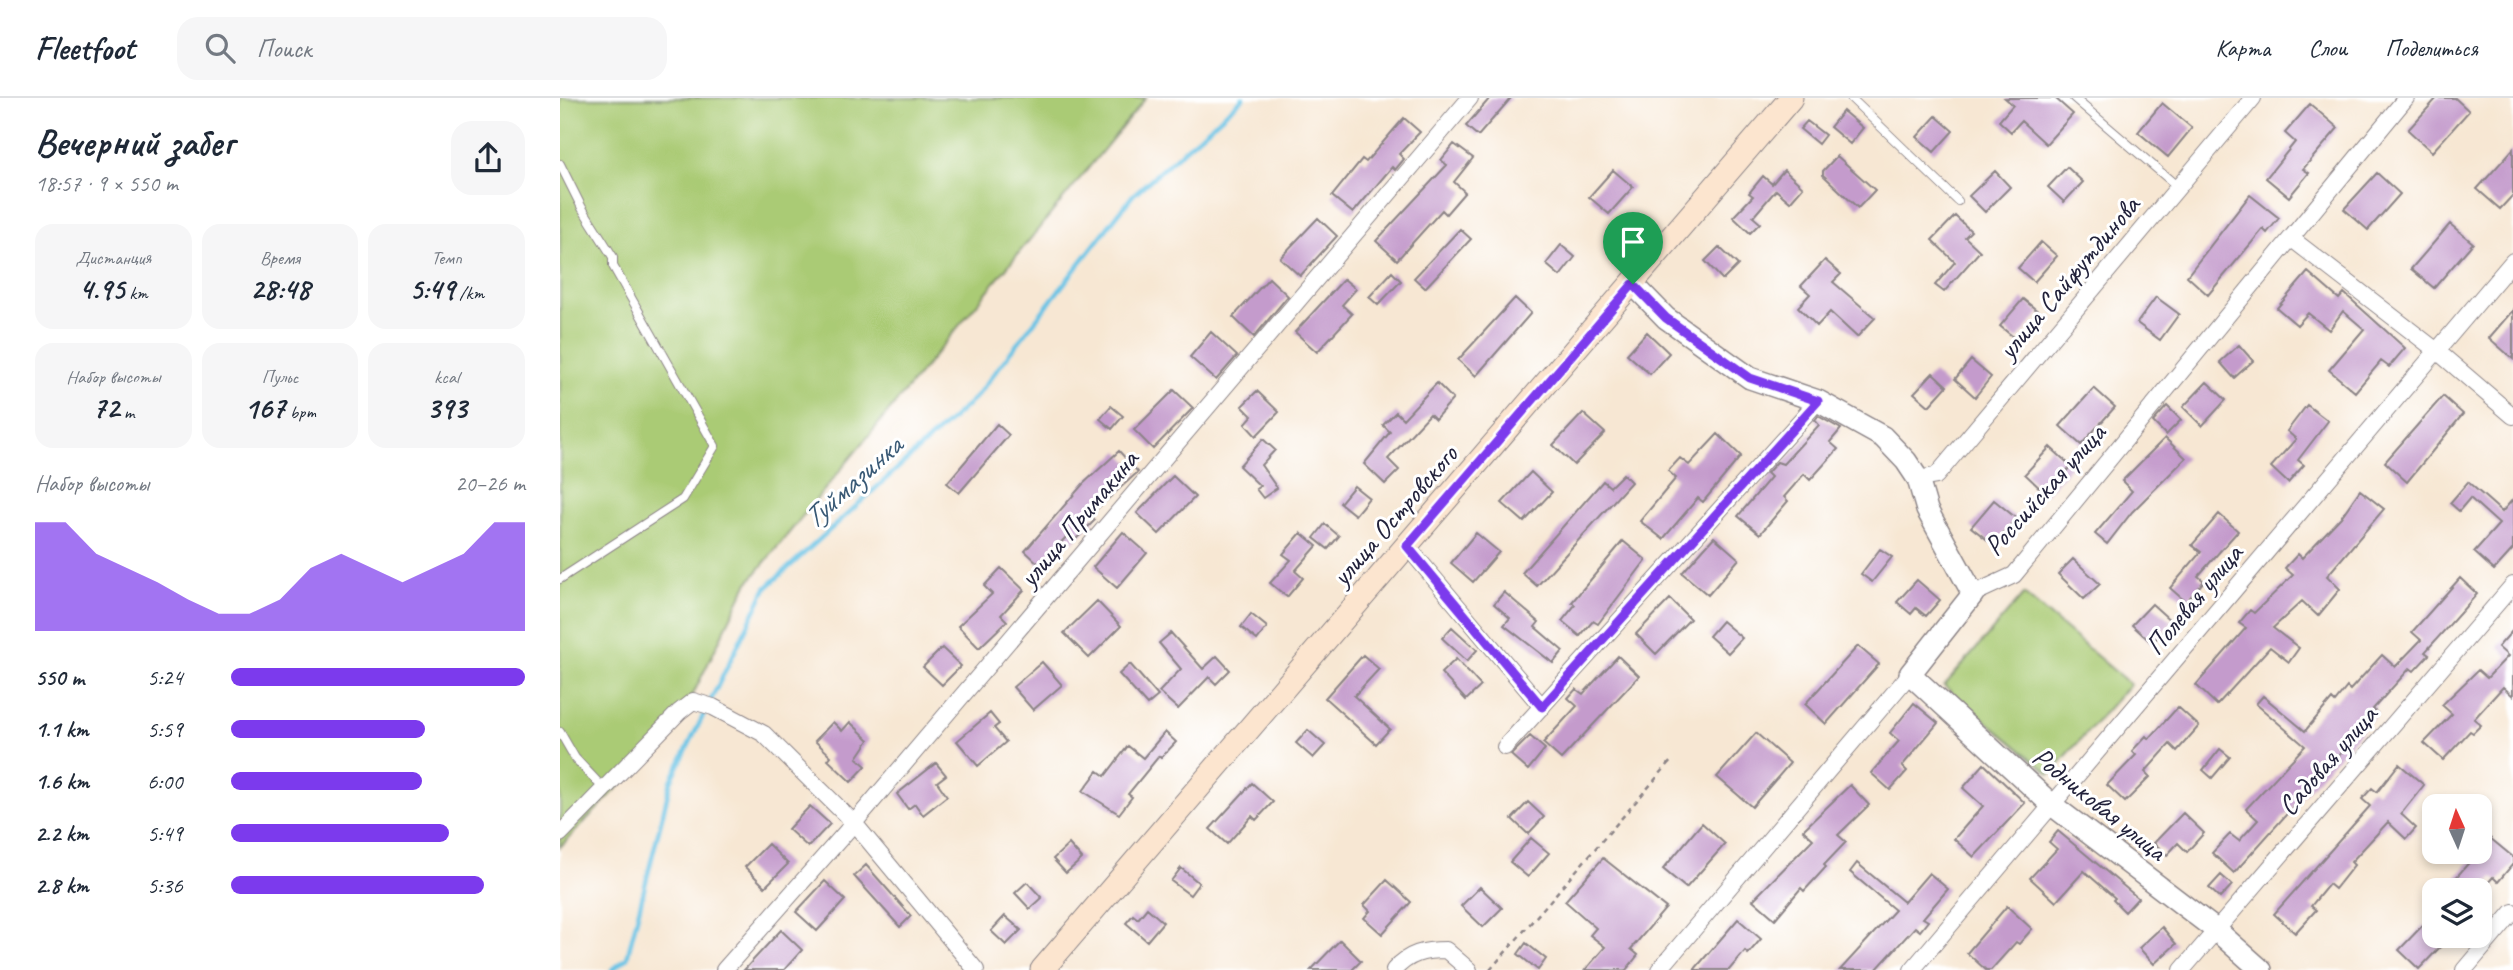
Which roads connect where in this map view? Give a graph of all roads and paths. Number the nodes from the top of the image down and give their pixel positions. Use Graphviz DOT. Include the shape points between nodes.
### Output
graph roads {
  1 [pos="1470,98"];
  2 [pos="1791,98"];
  3 [pos="1851,98"];
  4 [pos="2074,98"];
  5 [pos="2406,98"];
  6 [pos="2250,99"];
  7 [pos="560,164"];
  8 [pos="2178,187"];
  9 [pos="1958,201"];
  10 [pos="2292,239"];
  11 [pos="2513,261"];
  12 [pos="1633,284"];
  13 [pos="2437,351"];
  14 [pos="1818,401"];
  15 [pos="2513,416"];
  16 [pos="1918,479"];
  17 [pos="1407,546"];
  18 [pos="560,579"];
  19 [pos="2513,585"];
  20 [pos="1973,593"];
  21 [pos="1910,674"];
  22 [pos="1542,707"];
  23 [pos="560,732"];
  24 [pos="1505,747"];
  25 [pos="1672,760"];
  26 [pos="604,789"];
  27 [pos="2052,805"];
  28 [pos="854,823"];
  29 [pos="560,834"];
  30 [pos="2513,912"];
  31 [pos="2216,930"];
  32 [pos="724,970"];
  33 [pos="976,970"];
  34 [pos="1042,970"];
  35 [pos="1394,970"];
  36 [pos="1469,970"];
  37 [pos="1490,970"];
  38 [pos="1660,970"];
  39 [pos="1912,970"];
  40 [pos="2182,970"];
  41 [pos="2261,970"];
  42 [pos="2464,970"];
  1 -- 28 [label="street, улица Примакина"];
  2 -- 12 [label="main road, улица Островского"];
  3 -- 9 [label="lane"];
  4 -- 8 [label="lane"];
  5 -- 10 [label="street, Российская улица"];
  6 -- 8 [label="street, улица Сайфутдинова"];
  7 -- 18 [label="lane" via="613,257 612,266 715,446 683,499"];
  8 -- 16 [label="street, улица Сайфутдинова" via="1936,477"];
  10 -- 13 [label="street"];
  10 -- 20 [label="street, Российская улица" via="2014,575"];
  11 -- 13 [label="street, Полевая улица"];
  12 -- 14 [label="street" via="1666,318 1750,378"];
  12 -- 17 [label="main road, улица Островского"];
  13 -- 15 [label="street"];
  13 -- 27 [label="street, Полевая улица"];
  14 -- 16 [label="street" via="1883,437"];
  14 -- 22 [label="street"];
  16 -- 20 [label="street" via="1927,510"];
  17 -- 22 [label="street"];
  17 -- 34 [label="main road, улица Островского"];
  19 -- 31 [label="street, Садовая улица"];
  20 -- 21 [label="street, Российская улица"];
  21 -- 27 [label="street, Родниковая улица"];
  21 -- 38 [label="street, Российская улица"];
  22 -- 24 [label="street"];
  23 -- 26 [label="lane"];
  25 -- 37 [label="path"];
  26 -- 28 [label="street" via="693,701 764,734"];
  26 -- 29 [label="street"];
  27 -- 31 [label="street, Родниковая улица"];
  27 -- 39 [label="street, Полевая улица"];
  28 -- 32 [label="street, улица Примакина"];
  28 -- 33 [label="street"];
  30 -- 42 [label="street"];
  31 -- 40 [label="street, Садовая улица"];
  31 -- 41 [label="street, Родниковая улица"];
  35 -- 36 [label="street" via="1421,950 1446,950"];
}
